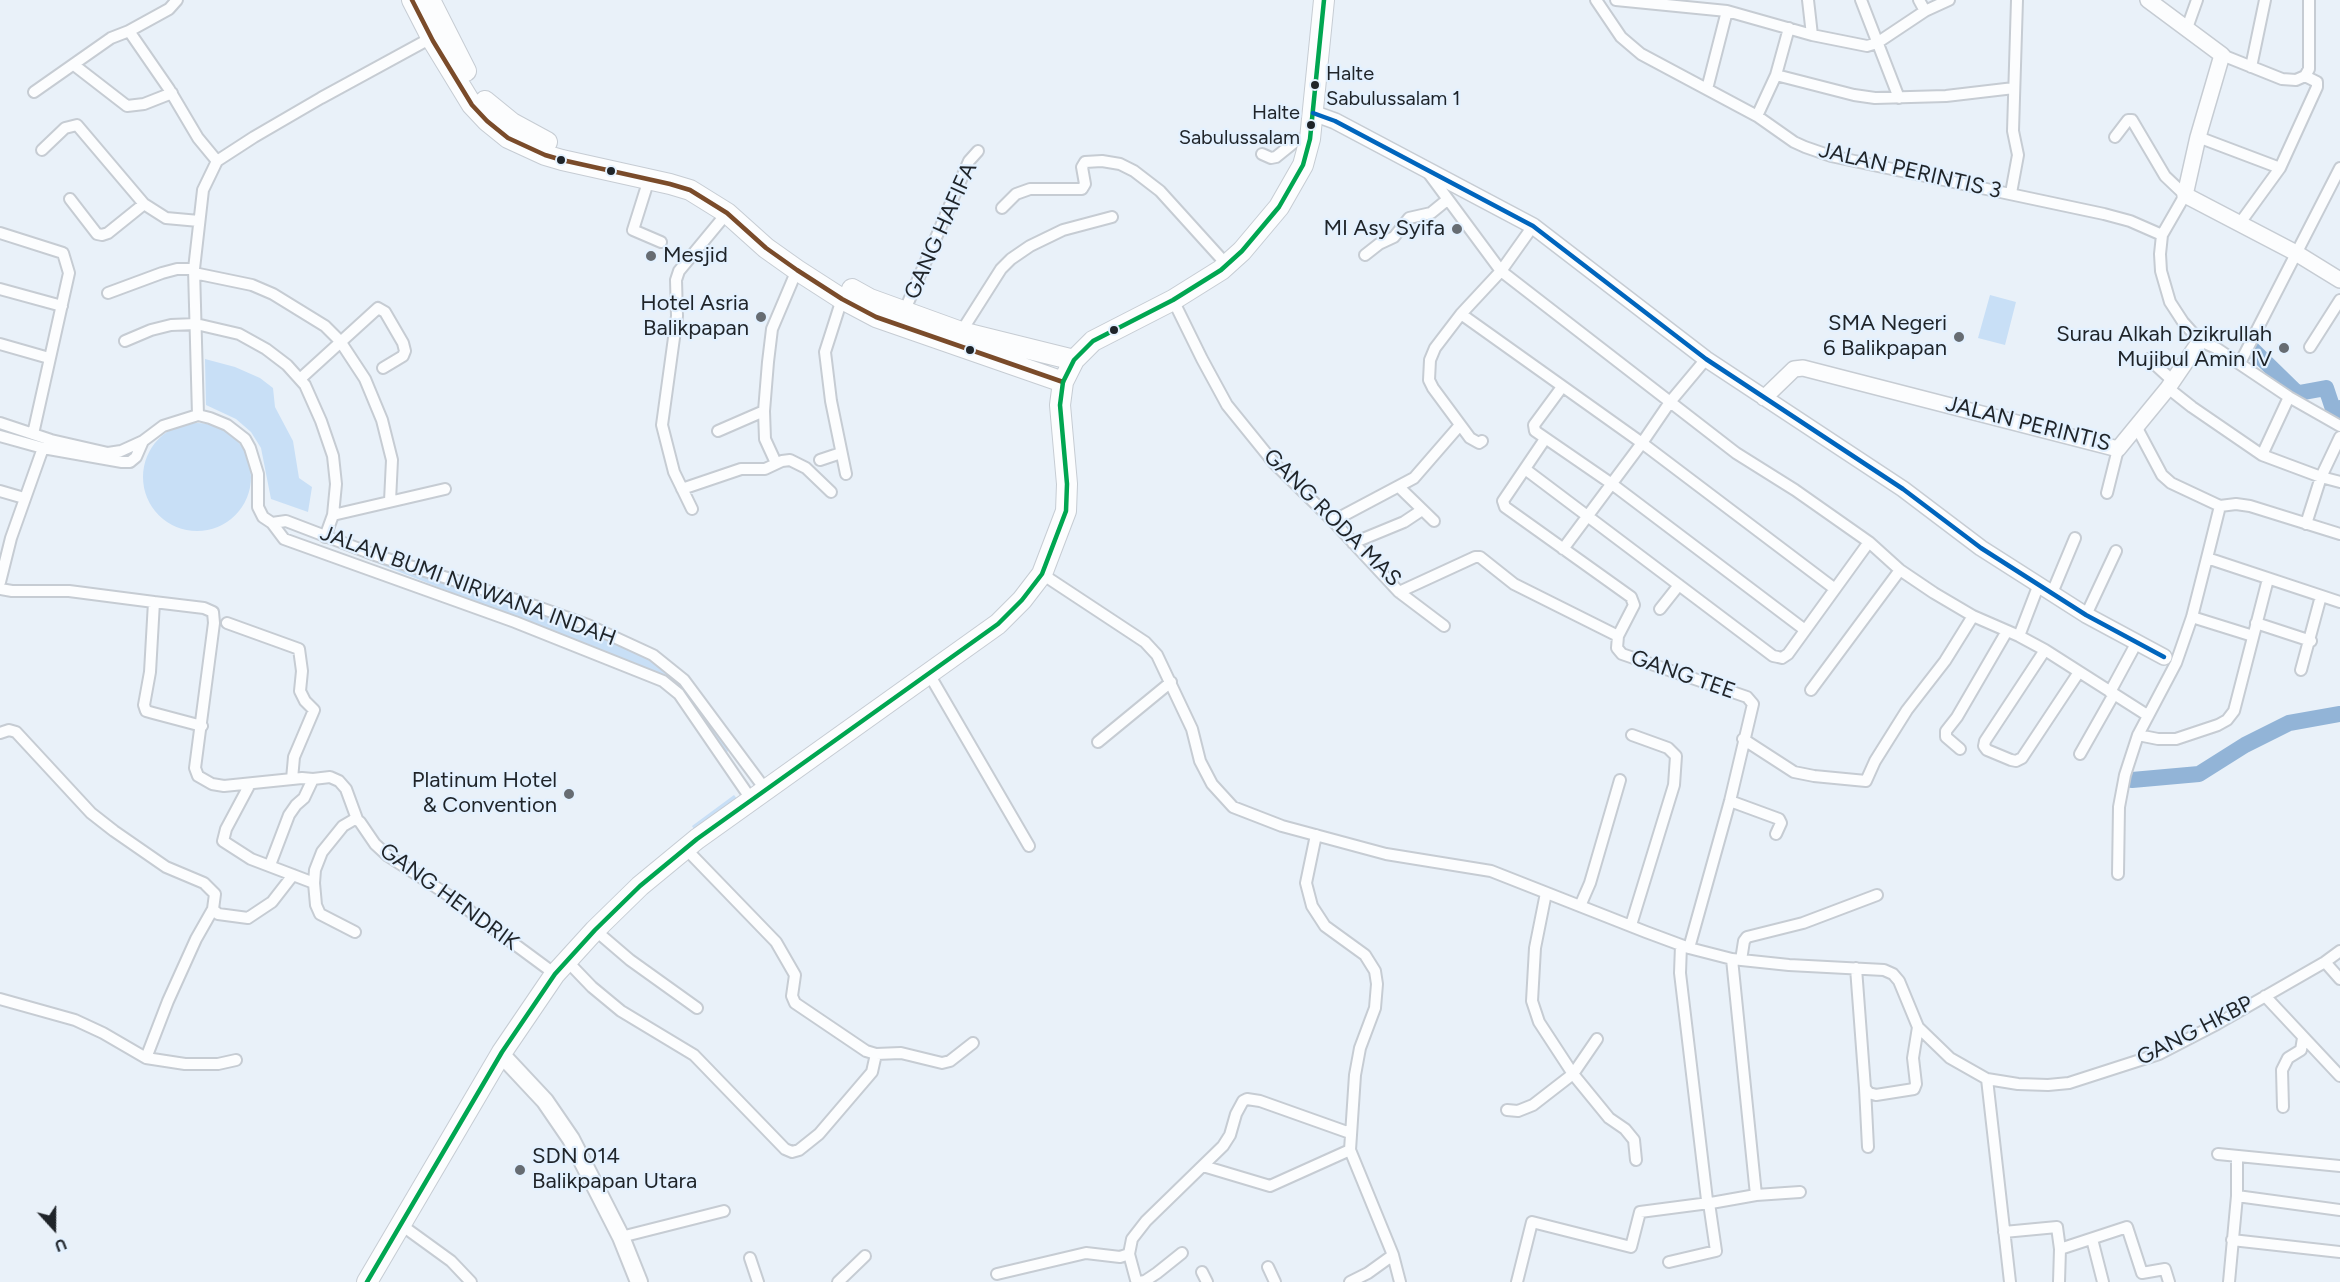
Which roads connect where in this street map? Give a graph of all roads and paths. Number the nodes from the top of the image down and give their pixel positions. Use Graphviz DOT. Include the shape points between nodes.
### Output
graph roads {
  1 [pos="177,0"];
  2 [pos="412,0"];
  3 [pos="430,0"];
  4 [pos="1324,0"];
  5 [pos="1596,0"];
  6 [pos="1616,0"];
  7 [pos="1808,0"];
  8 [pos="1861,0"];
  9 [pos="1919,0"];
  10 [pos="1949,0"];
  11 [pos="2017,0"];
  12 [pos="2148,0"];
  13 [pos="2197,0"];
  14 [pos="2265,0"];
  15 [pos="2309,0"];
  16 [pos="1727,11"];
  17 [pos="1925,11"];
  18 [pos="1789,28"];
  19 [pos="2187,28"];
  20 [pos="129,31"];
  21 [pos="1812,35"];
  22 [pos="431,38"];
  23 [pos="1877,43"];
  24 [pos="2222,55"];
  25 [pos="74,65"];
  26 [pos="2251,67"];
  27 [pos="1776,75"];
  28 [pos="2305,76"];
  29 [pos="2014,88"];
  30 [pos="1707,89"];
  31 [pos="34,92"];
  32 [pos="172,93"];
  33 [pos="1899,98"];
  34 [pos="1313,113"];
  35 [pos="1757,116"];
  36 [pos="2115,137"];
  37 [pos="2198,137"];
  38 [pos="1310,139"];
  39 [pos="42,150"];
  40 [pos="978,152"];
  41 [pos="1262,154"];
  42 [pos="218,161"];
  43 [pos="2280,168"];
  44 [pos="2340,168"];
  45 [pos="1427,171"];
  46 [pos="649,179"];
  47 [pos="2011,193"];
  48 [pos="2185,195"];
  49 [pos="69,199"];
  50 [pos="1447,200"];
  51 [pos="144,204"];
  52 [pos="1002,208"];
  53 [pos="727,213"];
  54 [pos="1112,217"];
  55 [pos="199,221"];
  56 [pos="2240,223"];
  57 [pos="1533,226"];
  58 [pos="0,232"];
  59 [pos="2162,235"];
  60 [pos="661,242"];
  61 [pos="2296,253"];
  62 [pos="1365,255"];
  63 [pos="1227,265"];
  64 [pos="797,270"];
  65 [pos="194,271"];
  66 [pos="1501,271"];
  67 [pos="2340,280"];
  68 [pos="0,289"];
  69 [pos="108,293"];
  70 [pos="842,299"];
  71 [pos="1173,300"];
  72 [pos="2340,300"];
  73 [pos="62,306"];
  74 [pos="904,312"];
  75 [pos="1461,314"];
  76 [pos="196,324"];
  77 [pos="962,332"];
  78 [pos="125,341"];
  79 [pos="340,341"];
  80 [pos="2200,341"];
  81 [pos="0,344"];
  82 [pos="2310,347"];
  83 [pos="49,358"];
  84 [pos="1706,359"];
  85 [pos="2149,359"];
  86 [pos="1074,360"];
  87 [pos="2240,363"];
  88 [pos="383,368"];
  89 [pos="300,379"];
  90 [pos="1062,382"];
  91 [pos="2170,384"];
  92 [pos="1562,387"];
  93 [pos="1764,398"];
  94 [pos="2289,398"];
  95 [pos="1670,402"];
  96 [pos="764,411"];
  97 [pos="198,415"];
  98 [pos="0,423"];
  99 [pos="1460,425"];
  100 [pos="2340,426"];
  101 [pos="2137,428"];
  102 [pos="718,431"];
  103 [pos="33,434"];
  104 [pos="0,436"];
  105 [pos="2340,437"];
  106 [pos="1545,439"];
  107 [pos="143,441"];
  108 [pos="1482,441"];
  109 [pos="1642,443"];
  110 [pos="43,448"];
  111 [pos="2118,449"];
  112 [pos="842,453"];
  113 [pos="2262,455"];
  114 [pos="820,460"];
  115 [pos="776,463"];
  116 [pos="1525,470"];
  117 [pos="846,474"];
  118 [pos="2320,477"];
  119 [pos="2340,482"];
  120 [pos="1612,484"];
  121 [pos="1399,487"];
  122 [pos="445,489"];
  123 [pos="682,489"];
  124 [pos="0,491"];
  125 [pos="831,492"];
  126 [pos="2107,493"];
  127 [pos="24,498"];
  128 [pos="390,501"];
  129 [pos="2220,506"];
  130 [pos="692,510"];
  131 [pos="1422,510"];
  132 [pos="333,515"];
  133 [pos="1588,517"];
  134 [pos="1333,521"];
  135 [pos="1434,521"];
  136 [pos="272,523"];
  137 [pos="2306,524"];
  138 [pos="2340,534"];
  139 [pos="5,536"];
  140 [pos="325,537"];
  141 [pos="2075,538"];
  142 [pos="1869,542"];
  143 [pos="1353,543"];
  144 [pos="1563,549"];
  145 [pos="2116,551"];
  146 [pos="2207,558"];
  147 [pos="1900,570"];
  148 [pos="1042,574"];
  149 [pos="2268,579"];
  150 [pos="0,582"];
  151 [pos="1679,585"];
  152 [pos="0,589"];
  153 [pos="1835,589"];
  154 [pos="2045,589"];
  155 [pos="1399,592"];
  156 [pos="2321,596"];
  157 [pos="154,602"];
  158 [pos="2340,602"];
  159 [pos="1659,609"];
  160 [pos="2086,615"];
  161 [pos="1972,616"];
  162 [pos="2192,617"];
  163 [pos="227,623"];
  164 [pos="2256,623"];
  165 [pos="1444,626"];
  166 [pos="1805,630"];
  167 [pos="2007,631"];
  168 [pos="1618,636"];
  169 [pos="2019,636"];
  170 [pos="2253,636"];
  171 [pos="2311,641"];
  172 [pos="2138,642"];
  173 [pos="2045,650"];
  174 [pos="2164,657"];
  175 [pos="2301,670"];
  176 [pos="2079,672"];
  177 [pos="929,674"];
  178 [pos="1171,682"];
  179 [pos="1811,690"];
  180 [pos="2112,693"];
  181 [pos="2147,715"];
  182 [pos="202,726"];
  183 [pos="0,733"];
  184 [pos="1632,735"];
  185 [pos="2138,735"];
  186 [pos="1743,740"];
  187 [pos="1098,742"];
  188 [pos="1960,749"];
  189 [pos="2080,754"];
  190 [pos="302,779"];
  191 [pos="1620,780"];
  192 [pos="250,783"];
  193 [pos="758,794"];
  194 [pos="1730,801"];
  195 [pos="357,819"];
  196 [pos="1776,834"];
  197 [pos="1316,835"];
  198 [pos="1029,846"];
  199 [pos="686,849"];
  200 [pos="270,865"];
  201 [pos="293,874"];
  202 [pos="2118,874"];
  203 [pos="314,883"];
  204 [pos="1546,893"];
  205 [pos="1876,895"];
  206 [pos="1580,906"];
  207 [pos="213,909"];
  208 [pos="1632,926"];
  209 [pos="595,930"];
  210 [pos="355,932"];
  211 [pos="1685,946"];
  212 [pos="2340,951"];
  213 [pos="1736,959"];
  214 [pos="2325,962"];
  215 [pos="561,968"];
  216 [pos="1856,968"];
  217 [pos="2340,979"];
  218 [pos="2265,996"];
  219 [pos="0,999"];
  220 [pos="697,1008"];
  221 [pos="1918,1027"];
  222 [pos="2303,1038"];
  223 [pos="1597,1039"];
  224 [pos="973,1043"];
  225 [pos="501,1054"];
  226 [pos="876,1054"];
  227 [pos="146,1059"];
  228 [pos="236,1060"];
  229 [pos="1573,1074"];
  230 [pos="2340,1076"];
  231 [pos="1987,1079"];
  232 [pos="1865,1088"];
  233 [pos="2283,1107"];
  234 [pos="1507,1110"];
  235 [pos="1350,1133"];
  236 [pos="1868,1147"];
  237 [pos="1350,1150"];
  238 [pos="2218,1154"];
  239 [pos="2237,1156"];
  240 [pos="1636,1160"];
  241 [pos="1203,1166"];
  242 [pos="2340,1166"];
  243 [pos="1800,1192"];
  244 [pos="1756,1195"];
  245 [pos="2237,1196"];
  246 [pos="1709,1203"];
  247 [pos="2340,1210"];
  248 [pos="723,1211"];
  249 [pos="400,1224"];
  250 [pos="2004,1232"];
  251 [pos="621,1237"];
  252 [pos="2092,1239"];
  253 [pos="2232,1240"];
  254 [pos="2060,1249"];
  255 [pos="2340,1252"];
  256 [pos="1182,1253"];
  257 [pos="1129,1254"];
  258 [pos="865,1256"];
  259 [pos="1393,1256"];
  260 [pos="750,1258"];
  261 [pos="1669,1262"];
  262 [pos="1268,1267"];
  263 [pos="997,1274"];
  264 [pos="367,1282"];
  265 [pos="471,1282"];
  266 [pos="639,1282"];
  267 [pos="758,1282"];
  268 [pos="838,1282"];
  269 [pos="1275,1282"];
  270 [pos="1350,1282"];
  271 [pos="1400,1282"];
  272 [pos="1518,1282"];
  273 [pos="2010,1282"];
  274 [pos="2059,1282"];
  275 [pos="2103,1282"];
  276 [pos="2169,1282"];
  277 [pos="2229,1282"];
  1 -- 20 [label="street" via="169,9"];
  2 -- 22 [label="highway"];
  3 -- 74 [label="highway" via="479,93 512,123 564,149 701,182 811,265 870,299"];
  4 -- 34 [label="highway"];
  5 -- 30 [label="street, JALAN PERINTIS 3" via="1629,46"];
  6 -- 16 [label="street"];
  7 -- 21 [label="street"];
  8 -- 23 [label="street"];
  9 -- 17 [label="street"];
  10 -- 17 [label="street"];
  11 -- 29 [label="street"];
  12 -- 19 [label="street"];
  13 -- 19 [label="street"];
  14 -- 26 [label="street"];
  15 -- 28 [label="street" via="2309,69"];
  16 -- 18 [label="street"];
  16 -- 30 [label="street"];
  17 -- 23 [label="street"];
  18 -- 21 [label="street"];
  18 -- 27 [label="street"];
  19 -- 24 [label="street"];
  20 -- 25 [label="street" via="111,38"];
  20 -- 32 [label="street"];
  21 -- 23 [label="street" via="1867,46"];
  22 -- 42 [label="street" via="302,109"];
  22 -- 46 [label="highway" via="472,105 508,138 545,155"];
  23 -- 33 [label="street"];
  24 -- 26 [label="street"];
  24 -- 37 [label="street"];
  25 -- 31 [label="street"];
  25 -- 32 [label="street" via="127,106 144,105"];
  26 -- 28 [label="street" via="2282,79"];
  27 -- 33 [label="street" via="1854,95"];
  27 -- 35 [label="street"];
  28 -- 43 [label="street" via="2317,82 2317,87"];
  29 -- 33 [label="street"];
  29 -- 47 [label="street" via="2013,131 2018,155"];
  30 -- 35 [label="street, JALAN PERINTIS 3"];
  32 -- 42 [label="street" via="198,138"];
  34 -- 38 [label="highway"];
  34 -- 45 [label="street"];
  35 -- 47 [label="street, JALAN PERINTIS 3" via="1794,142 1832,156"];
  36 -- 48 [label="street" via="2132,120 2165,176"];
  37 -- 43 [label="street"];
  37 -- 48 [label="street"];
  38 -- 41 [label="street" via="1298,140 1276,157"];
  38 -- 63 [label="highway" via="1303,165 1279,207"];
  39 -- 51 [label="street" via="65,128 77,125"];
  40 -- 74 [label="street, GANG HAFIFA" via="969,161"];
  42 -- 55 [label="street" via="203,190"];
  43 -- 56 [label="street"];
  44 -- 61 [label="street"];
  45 -- 50 [label="street"];
  45 -- 57 [label="street"];
  46 -- 53 [label="highway" via="690,190"];
  46 -- 60 [label="street" via="633,230"];
  47 -- 59 [label="street, JALAN PERINTIS 3" via="2130,221"];
  48 -- 56 [label="street"];
  48 -- 59 [label="street"];
  49 -- 51 [label="street" via="102,235"];
  50 -- 62 [label="street" via="1431,213 1409,218 1394,237"];
  50 -- 66 [label="street"];
  51 -- 55 [label="street" via="166,218"];
  52 -- 63 [label="street" via="1016,194 1030,189 1082,189 1085,162 1120,164 1160,192"];
  53 -- 64 [label="highway"];
  53 -- 123 [label="street" via="679,271 676,280 677,316 662,425"];
  54 -- 77 [label="street" via="1063,230 1011,259"];
  55 -- 65 [label="street"];
  56 -- 61 [label="street"];
  57 -- 66 [label="street"];
  57 -- 84 [label="street"];
  58 -- 73 [label="street" via="63,253 69,273"];
  59 -- 80 [label="street" via="2161,271 2170,302"];
  61 -- 67 [label="street"];
  61 -- 87 [label="street"];
  63 -- 71 [label="highway"];
  64 -- 70 [label="highway"];
  64 -- 96 [label="street" via="772,329"];
  65 -- 69 [label="street" via="177,269"];
  65 -- 76 [label="street"];
  65 -- 79 [label="street" via="273,294 325,326"];
  66 -- 75 [label="street"];
  66 -- 95 [label="street"];
  68 -- 73 [label="street"];
  70 -- 90 [label="highway" via="904,328"];
  70 -- 112 [label="street" via="825,352"];
  71 -- 86 [label="highway" via="1093,341"];
  71 -- 134 [label="street, GANG RODA MAS" via="1227,405 1274,463"];
  72 -- 82 [label="street"];
  73 -- 83 [label="street"];
  74 -- 77 [label="highway"];
  75 -- 92 [label="street"];
  75 -- 99 [label="street" via="1435,348 1428,370 1433,388"];
  76 -- 78 [label="street" via="171,325"];
  76 -- 89 [label="street" via="239,334 266,349"];
  76 -- 97 [label="street"];
  77 -- 86 [label="highway"];
  79 -- 88 [label="street" via="374,309 381,309 405,351"];
  79 -- 89 [label="street"];
  79 -- 128 [label="street" via="365,379 382,420 392,460"];
  80 -- 87 [label="street"];
  80 -- 91 [label="street, JALAN PERINTIS"];
  81 -- 83 [label="street"];
  83 -- 103 [label="street"];
  84 -- 93 [label="street"];
  84 -- 95 [label="street"];
  85 -- 91 [label="street"];
  86 -- 90 [label="highway"];
  87 -- 94 [label="street"];
  89 -- 132 [label="street" via="333,456"];
  90 -- 148 [label="highway" via="1066,511"];
  91 -- 101 [label="street, JALAN PERINTIS"];
  91 -- 113 [label="street" via="2192,407"];
  92 -- 106 [label="street" via="1534,425"];
  92 -- 109 [label="street"];
  93 -- 111 [label="street, JALAN PERINTIS" via="1794,369 1803,368"];
  93 -- 154 [label="street" via="1904,489 1981,549"];
  94 -- 100 [label="street"];
  94 -- 113 [label="street"];
  95 -- 109 [label="street"];
  95 -- 142 [label="street" via="1736,453"];
  96 -- 102 [label="street"];
  96 -- 115 [label="street" via="765,439"];
  97 -- 107 [label="street" via="163,426"];
  97 -- 136 [label="street" via="227,425 245,439 258,474 258,507"];
  98 -- 103 [label="street"];
  99 -- 108 [label="street" via="1470,438"];
  99 -- 121 [label="street" via="1422,471"];
  101 -- 111 [label="street, JALAN PERINTIS"];
  101 -- 129 [label="street" via="2162,475"];
  103 -- 107 [label="street" via="108,453"];
  104 -- 110 [label="street"];
  105 -- 118 [label="street"];
  106 -- 116 [label="street, GANG TEE"];
  106 -- 120 [label="street"];
  107 -- 110 [label="street" via="130,462"];
  109 -- 120 [label="street"];
  109 -- 153 [label="street"];
  110 -- 127 [label="street"];
  111 -- 126 [label="street"];
  112 -- 114 [label="street"];
  112 -- 117 [label="street"];
  113 -- 118 [label="street"];
  115 -- 123 [label="street" via="765,469 741,469"];
  115 -- 125 [label="street" via="797,463"];
  116 -- 133 [label="street"];
  116 -- 144 [label="street, GANG TEE" via="1503,501 1504,507"];
  118 -- 119 [label="street"];
  118 -- 137 [label="street"];
  120 -- 133 [label="street"];
  120 -- 166 [label="street"];
  121 -- 131 [label="street"];
  121 -- 134 [label="street"];
  122 -- 128 [label="street"];
  123 -- 130 [label="street"];
  124 -- 127 [label="street"];
  127 -- 139 [label="street"];
  128 -- 132 [label="street"];
  129 -- 137 [label="street" via="2250,506"];
  129 -- 146 [label="street"];
  131 -- 135 [label="street"];
  131 -- 143 [label="street" via="1404,522"];
  132 -- 140 [label="street"];
  133 -- 144 [label="street"];
  133 -- 151 [label="street"];
  134 -- 143 [label="street, GANG RODA MAS"];
  136 -- 140 [label="street, JALAN BUMI NIRWANA INDAH" via="286,520"];
  136 -- 193 [label="street, JALAN BUMI NIRWANA INDAH" via="284,539 516,622 663,681 679,694"];
  137 -- 138 [label="street"];
  139 -- 150 [label="street"];
  140 -- 193 [label="street, JALAN BUMI NIRWANA INDAH" via="578,621 653,655 684,680"];
  141 -- 154 [label="street"];
  142 -- 147 [label="street"];
  142 -- 153 [label="street"];
  143 -- 155 [label="street, GANG RODA MAS"];
  144 -- 168 [label="street, GANG TEE" via="1634,600"];
  145 -- 160 [label="street"];
  146 -- 149 [label="street"];
  146 -- 162 [label="street"];
  147 -- 161 [label="street"];
  147 -- 179 [label="street"];
  148 -- 177 [label="highway" via="998,624"];
  148 -- 178 [label="street" via="1144,642 1157,654"];
  149 -- 156 [label="street"];
  149 -- 164 [label="street"];
  151 -- 159 [label="street"];
  151 -- 166 [label="street" via="1773,656 1782,658 1788,654"];
  152 -- 157 [label="street" via="69,591"];
  153 -- 166 [label="street"];
  154 -- 160 [label="street"];
  154 -- 169 [label="street"];
  155 -- 165 [label="street"];
  155 -- 168 [label="street, GANG RODA MAS" via="1479,557 1515,584"];
  156 -- 158 [label="street"];
  156 -- 171 [label="street"];
  157 -- 182 [label="street" via="146,711"];
  157 -- 182 [label="street" via="213,612"];
  160 -- 172 [label="street"];
  161 -- 167 [label="street"];
  161 -- 186 [label="street" via="1945,661 1907,710 1866,781 1794,771"];
  162 -- 170 [label="street"];
  162 -- 181 [label="street" via="2172,672"];
  163 -- 190 [label="street" via="299,649 300,691 314,710 294,757"];
  164 -- 170 [label="street"];
  164 -- 171 [label="street"];
  167 -- 169 [label="street"];
  167 -- 188 [label="street" via="1946,731 1949,740"];
  168 -- 186 [label="street, GANG TEE" via="1617,648 1622,654 1751,700"];
  169 -- 173 [label="street"];
  170 -- 185 [label="street" via="2234,711 2226,720 2176,739"];
  171 -- 175 [label="street"];
  172 -- 174 [label="street"];
  172 -- 180 [label="street"];
  173 -- 176 [label="street"];
  173 -- 176 [label="street" via="1984,741 1987,750 2011,760 2022,758"];
  176 -- 180 [label="street"];
  177 -- 193 [label="highway"];
  177 -- 198 [label="street"];
  178 -- 187 [label="street"];
  178 -- 197 [label="street" via="1192,729 1200,761 1212,784 1233,807"];
  180 -- 181 [label="street"];
  180 -- 189 [label="street"];
  181 -- 185 [label="street"];
  182 -- 192 [label="street" via="195,768 198,776 224,786"];
  183 -- 207 [label="street" via="16,732 91,813 114,831 166,867 204,883 216,894"];
  184 -- 208 [label="street" via="1668,748 1676,756 1674,785"];
  185 -- 202 [label="street" via="2119,807"];
  186 -- 194 [label="street, GANG TEE"];
  190 -- 192 [label="street"];
  190 -- 195 [label="street, GANG HENDRIK" via="330,777 339,781"];
  190 -- 200 [label="street" via="304,798 290,815"];
  191 -- 206 [label="street"];
  192 -- 200 [label="street" via="223,841 251,859"];
  193 -- 199 [label="highway"];
  194 -- 196 [label="street" via="1779,819"];
  194 -- 211 [label="street, GANG TEE"];
  195 -- 203 [label="street" via="346,822 322,852"];
  195 -- 215 [label="street, GANG HENDRIK" via="388,856"];
  197 -- 204 [label="street" via="1386,854 1491,871"];
  197 -- 235 [label="street" via="1306,883 1312,906 1325,926 1371,961 1377,984 1375,1008 1354,1075"];
  199 -- 209 [label="highway"];
  199 -- 226 [label="street" via="776,942 795,975 795,1003"];
  200 -- 201 [label="street"];
  201 -- 203 [label="street"];
  201 -- 207 [label="street" via="272,902 248,918 218,914"];
  203 -- 210 [label="street" via="320,914"];
  204 -- 206 [label="street"];
  204 -- 229 [label="street" via="1535,948 1532,1001 1539,1022"];
  205 -- 213 [label="street" via="1803,923 1747,938"];
  206 -- 208 [label="street"];
  207 -- 227 [label="street" via="172,992"];
  208 -- 211 [label="street"];
  209 -- 215 [label="highway"];
  209 -- 220 [label="street"];
  211 -- 213 [label="street"];
  211 -- 246 [label="street, GANG TEE" via="1680,973"];
  212 -- 214 [label="street, GANG HKBP"];
  213 -- 216 [label="street"];
  213 -- 244 [label="street"];
  214 -- 217 [label="street"];
  214 -- 218 [label="street, GANG HKBP"];
  215 -- 225 [label="highway"];
  215 -- 226 [label="street, GANG HENDRIK" via="694,1055 792,1152 819,1134 850,1099 872,1072"];
  216 -- 221 [label="street" via="1893,974"];
  216 -- 232 [label="street"];
  218 -- 222 [label="street"];
  218 -- 231 [label="street, GANG HKBP" via="2159,1054 2083,1080 2048,1085"];
  219 -- 227 [label="street" via="75,1020"];
  221 -- 231 [label="street" via="1950,1058"];
  221 -- 232 [label="street" via="1914,1089 1876,1095"];
  222 -- 230 [label="street"];
  222 -- 233 [label="street" via="2301,1050 2288,1058 2282,1070"];
  223 -- 229 [label="street"];
  224 -- 226 [label="street" via="942,1063 901,1053"];
  225 -- 249 [label="highway"];
  225 -- 251 [label="main road" via="545,1101 571,1138"];
  227 -- 228 [label="street" via="201,1064"];
  229 -- 234 [label="street" via="1533,1105 1518,1111"];
  229 -- 240 [label="street" via="1609,1118 1632,1136"];
  231 -- 250 [label="street"];
  232 -- 236 [label="street"];
  235 -- 237 [label="street"];
  235 -- 241 [label="street" via="1260,1101 1247,1100 1236,1114 1230,1135"];
  237 -- 241 [label="street" via="1269,1186"];
  237 -- 259 [label="street"];
  238 -- 239 [label="street"];
  239 -- 242 [label="street"];
  239 -- 245 [label="street"];
  241 -- 257 [label="street" via="1146,1221 1132,1239"];
  243 -- 244 [label="street"];
  244 -- 246 [label="street"];
  245 -- 247 [label="street"];
  245 -- 253 [label="street"];
  246 -- 261 [label="street, GANG TEE" via="1716,1251"];
  246 -- 272 [label="street" via="1640,1212 1631,1247 1532,1222"];
  248 -- 251 [label="street"];
  249 -- 264 [label="highway"];
  249 -- 265 [label="street" via="451,1261"];
  250 -- 254 [label="street" via="2057,1227"];
  250 -- 273 [label="street"];
  251 -- 266 [label="main road"];
  252 -- 254 [label="street"];
  252 -- 275 [label="street"];
  252 -- 276 [label="street" via="2127,1227 2142,1273 2165,1269"];
  253 -- 255 [label="street"];
  253 -- 277 [label="street"];
  254 -- 274 [label="street"];
  256 -- 257 [label="street" via="1139,1282"];
  257 -- 263 [label="street" via="1080,1254"];
  258 -- 268 [label="street"];
  259 -- 270 [label="street"];
  259 -- 271 [label="street"];
  260 -- 267 [label="street"];
  262 -- 269 [label="street"];
}
